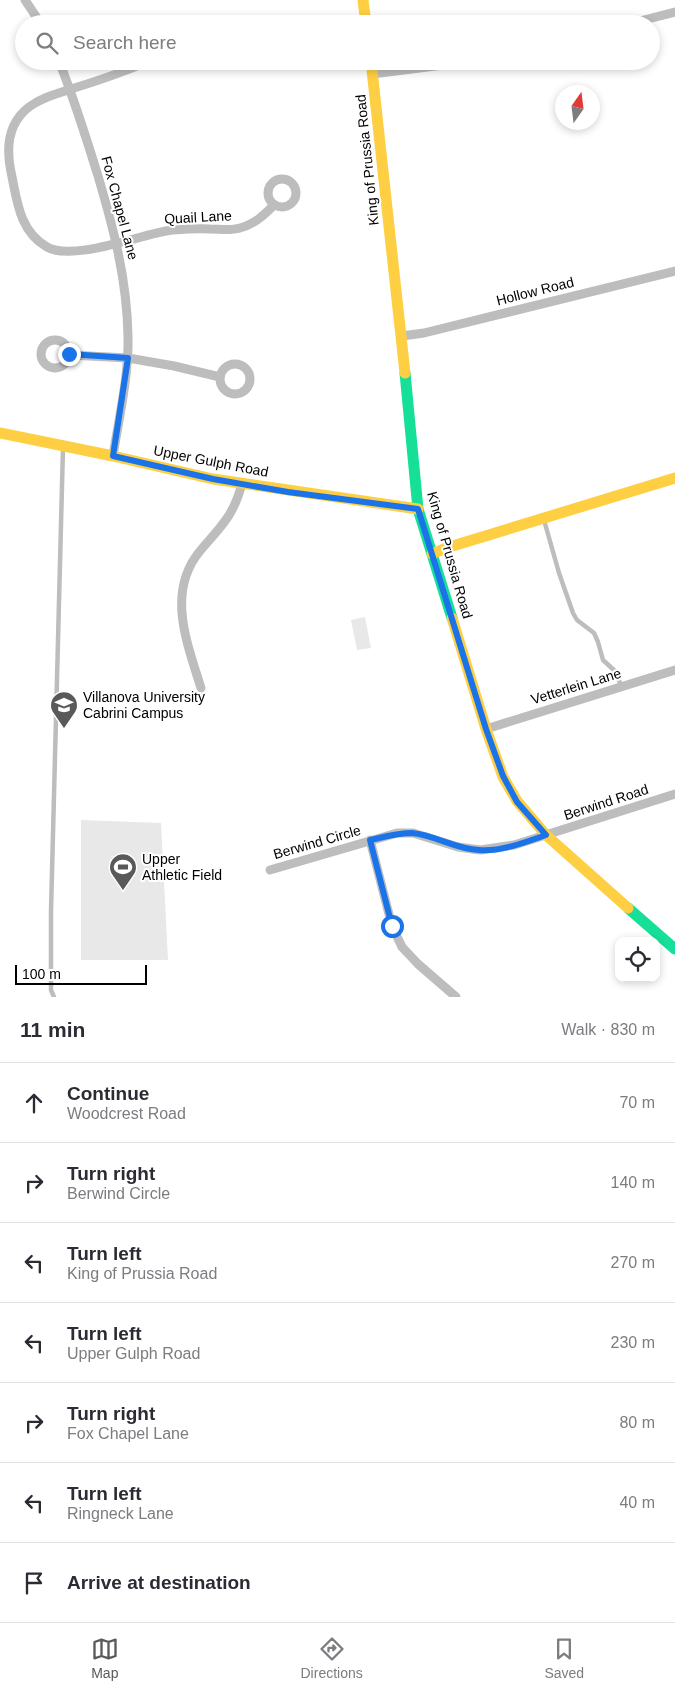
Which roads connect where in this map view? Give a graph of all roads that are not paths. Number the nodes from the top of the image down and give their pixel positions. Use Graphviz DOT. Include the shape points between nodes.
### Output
graph roads {
  1 [pos="25,0"];
  2 [pos="363,0"];
  3 [pos="675,12"];
  4 [pos="35,15"];
  5 [pos="365,15"];
  6 [pos="660,16"];
  7 [pos="62,70"];
  8 [pos="124,70"];
  9 [pos="372,70"];
  10 [pos="404,70"];
  11 [pos="372,74"];
  12 [pos="70,90"];
  13 [pos="274,205"];
  14 [pos="117,242"];
  15 [pos="675,271"];
  16 [pos="402,336"];
  17 [pos="69,354"];
  18 [pos="128,358"];
  19 [pos="220,377"];
  20 [pos="0,433"];
  21 [pos="63,446"];
  22 [pos="113,456"];
  23 [pos="675,478"];
  24 [pos="242,484"];
  25 [pos="418,509"];
  26 [pos="544,519"];
  27 [pos="432,554"];
  28 [pos="675,670"];
  29 [pos="621,686"];
  30 [pos="201,688"];
  31 [pos="486,729"];
  32 [pos="675,794"];
  33 [pos="546,835"];
  34 [pos="370,840"];
  35 [pos="270,870"];
  36 [pos="675,949"];
  37 [pos="54,997"];
  38 [pos="456,997"];
  1 -- 4 [label="street"];
  2 -- 5 [label="street"];
  3 -- 6 [label="street"];
  7 -- 12 [label="street, Fox Chapel Lane"];
  8 -- 12 [label="street, Quail Lane"];
  9 -- 11 [label="street, King of Prussia Road"];
  10 -- 11 [label="street"];
  11 -- 16 [label="street, King of Prussia Road"];
  12 -- 14 [label="street, Fox Chapel Lane"];
  12 -- 14 [label="street, Quail Lane" via="28,107 18,117 12,132 8,157 21,216 34,238 59,252 84,251"];
  13 -- 14 [label="street, Quail Lane" via="258,220 238,229 167,231"];
  14 -- 18 [label="street, Fox Chapel Lane" via="127,304"];
  15 -- 16 [label="street, Hollow Road"];
  16 -- 25 [label="street, King of Prussia Road"];
  17 -- 18 [label="street"];
  18 -- 19 [label="street"];
  18 -- 22 [label="street, Fox Chapel Lane"];
  20 -- 21 [label="street, Upper Gulph Road"];
  21 -- 22 [label="street, Upper Gulph Road"];
  21 -- 37 [label="lane" via="51,911 51,990"];
  22 -- 24 [label="street, Upper Gulph Road"];
  23 -- 26 [label="street"];
  24 -- 25 [label="street, Upper Gulph Road"];
  24 -- 30 [label="street" via="233,510 198,553 183,584 181,601 186,640"];
  25 -- 27 [label="street, King of Prussia Road"];
  26 -- 27 [label="street"];
  26 -- 29 [label="lane" via="573,613 594,633 603,660 616,672"];
  27 -- 31 [label="street, King of Prussia Road"];
  28 -- 29 [label="street, Vetterlein Lane"];
  29 -- 31 [label="street, Vetterlein Lane"];
  31 -- 33 [label="street, King of Prussia Road" via="503,776 517,802"];
  32 -- 33 [label="street, Berwind Road"];
  33 -- 34 [label="street, Berwind Circle" via="514,845 480,850 413,834 397,833"];
  33 -- 36 [label="street, King of Prussia Road"];
  34 -- 35 [label="street, Berwind Circle"];
  34 -- 38 [label="street" via="392,926 402,947"];
}
